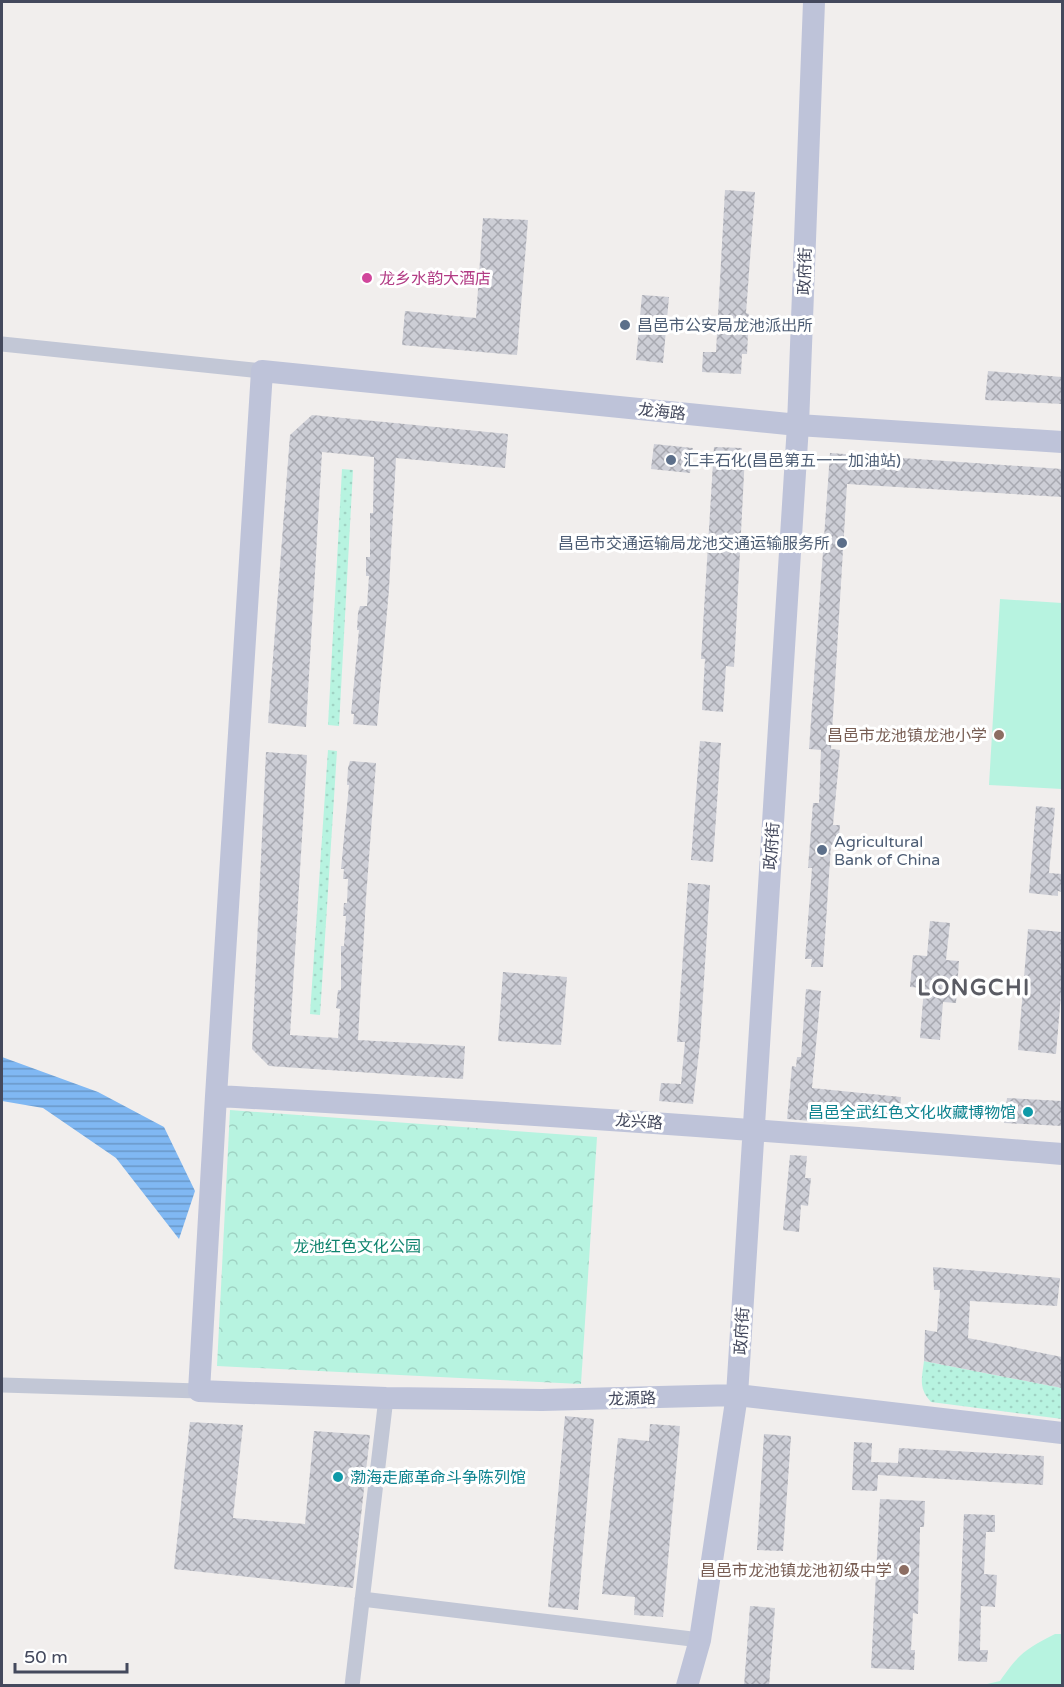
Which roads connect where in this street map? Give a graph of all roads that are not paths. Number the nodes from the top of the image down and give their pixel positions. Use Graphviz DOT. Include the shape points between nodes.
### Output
graph roads {
  1 [pos="814,2"];
  2 [pos="2,344"];
  3 [pos="262,372"];
  4 [pos="798,424"];
  5 [pos="1062,442"];
  6 [pos="216,1096"];
  7 [pos="754,1129"];
  8 [pos="1062,1154"];
  9 [pos="2,1385"];
  10 [pos="199,1391"];
  11 [pos="737,1395"];
  12 [pos="386,1398"];
  13 [pos="1062,1433"];
  14 [pos="362,1599"];
  15 [pos="700,1640"];
  16 [pos="352,1686"];
  17 [pos="687,1686"];
  1 -- 4 [label="street, 政府街"];
  2 -- 3 [label="street"];
  3 -- 4 [label="street, 龙海路"];
  3 -- 6 [label="street"];
  4 -- 5 [label="street, 龙海路"];
  4 -- 7 [label="street, 政府街"];
  6 -- 7 [label="street, 龙兴路"];
  6 -- 10 [label="street"];
  7 -- 8 [label="street, 龙兴路"];
  7 -- 11 [label="street, 政府街"];
  9 -- 10 [label="street"];
  10 -- 12 [label="street, 龙源路"];
  11 -- 12 [label="street, 龙源路" via="542,1400"];
  11 -- 13 [label="street, 龙源路"];
  11 -- 15 [label="street, 政府街"];
  12 -- 14 [label="street"];
  14 -- 15 [label="street"];
  14 -- 16 [label="street"];
  15 -- 17 [label="street, 政府街"];
}
